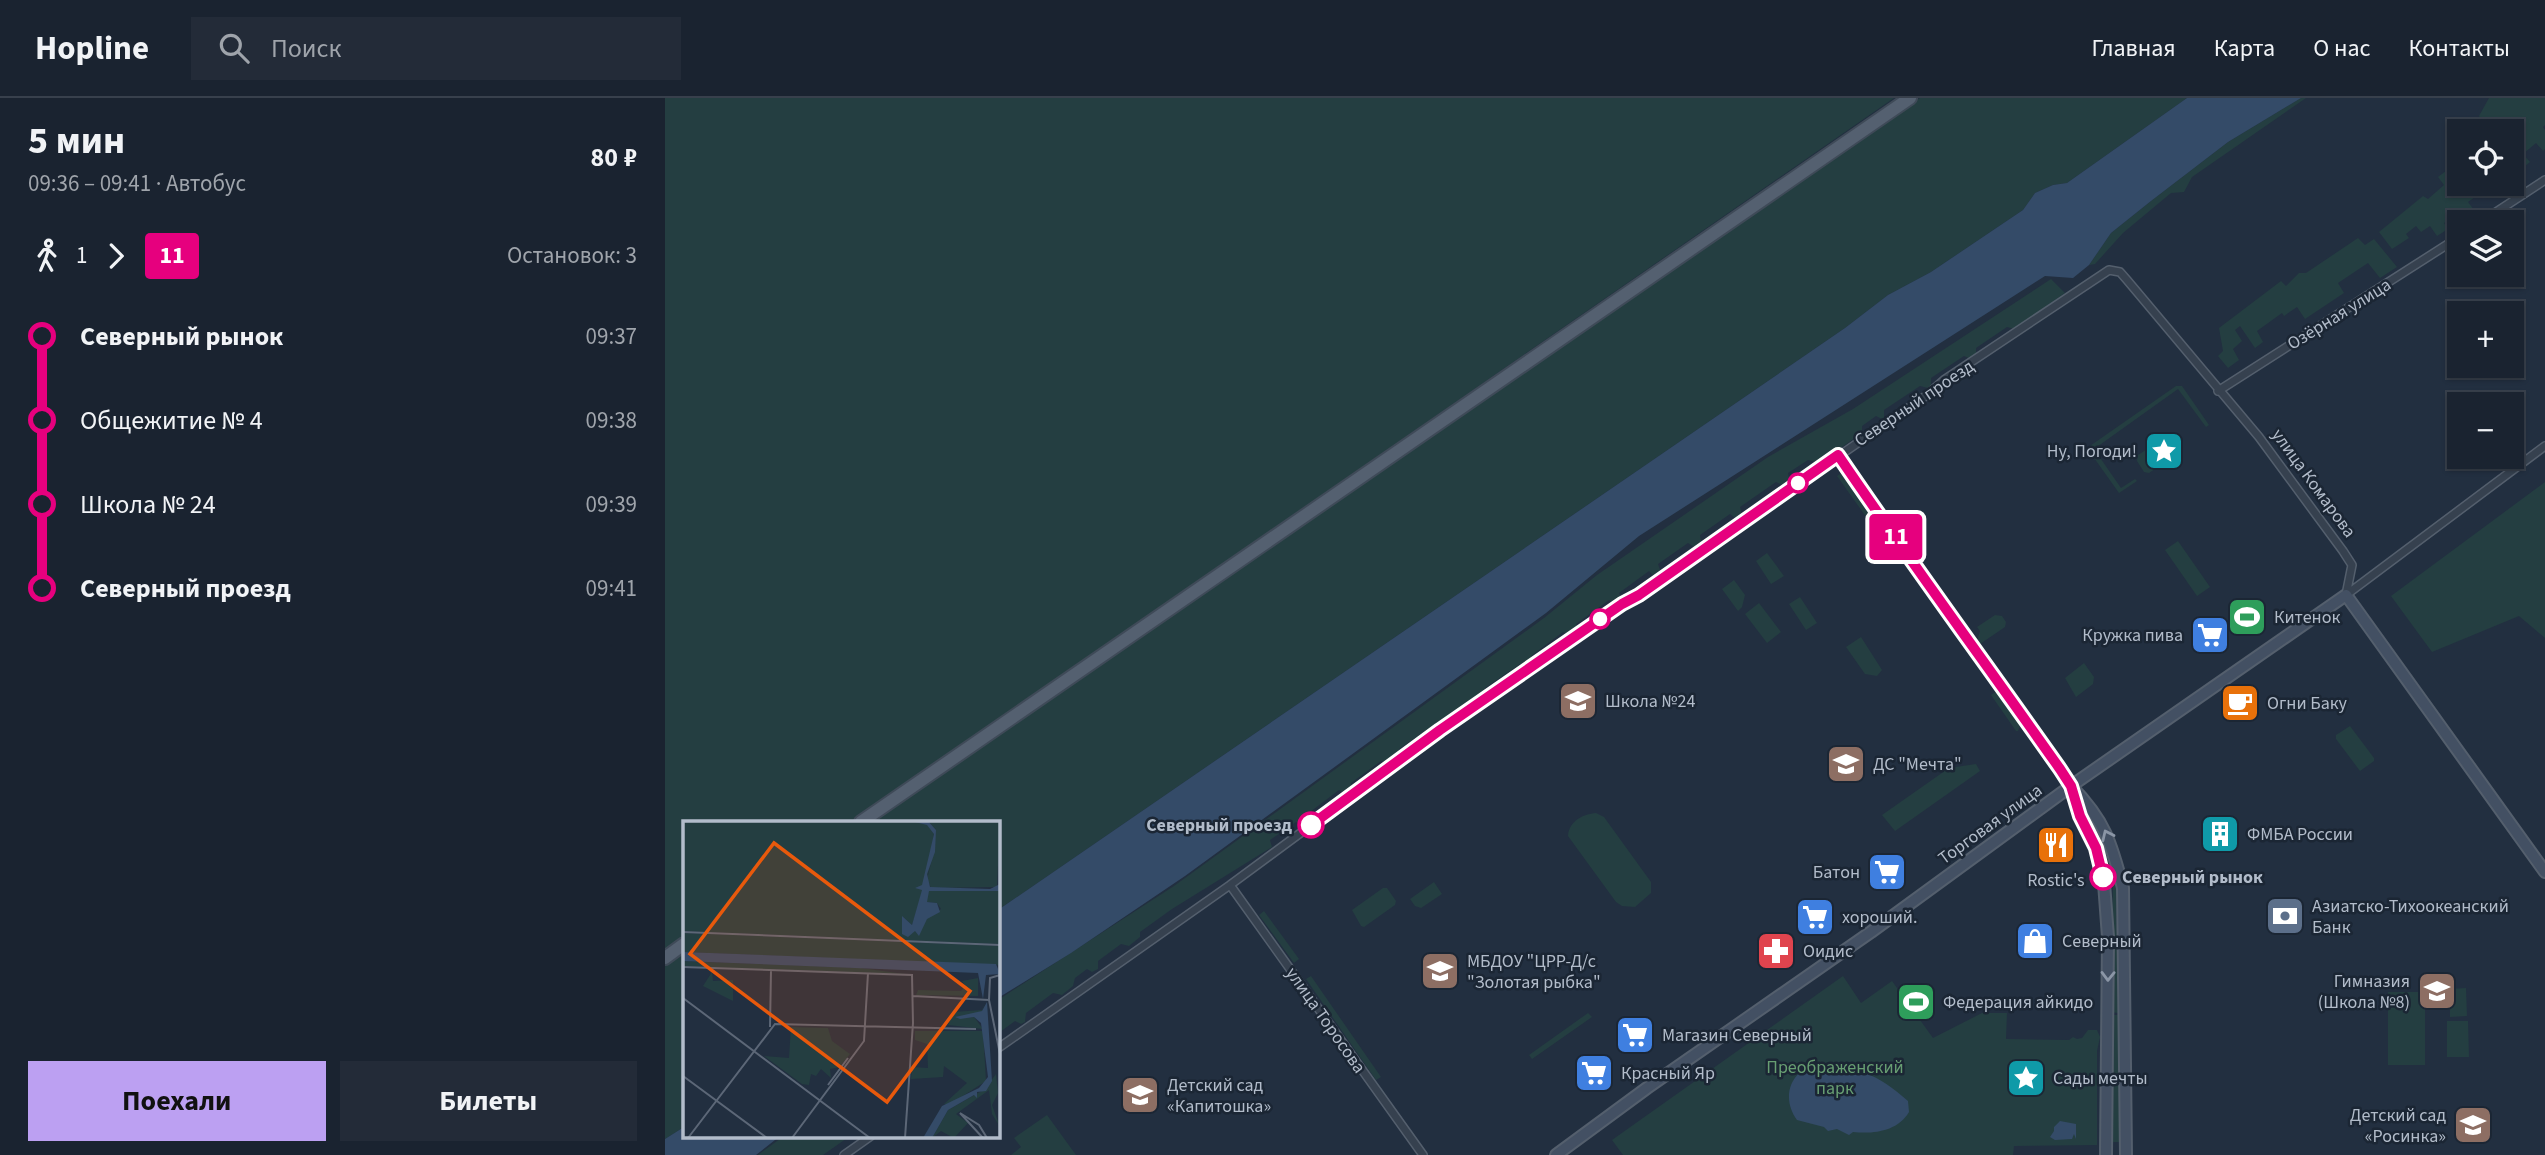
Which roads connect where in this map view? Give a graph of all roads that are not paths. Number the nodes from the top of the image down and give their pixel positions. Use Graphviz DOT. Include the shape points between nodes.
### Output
graph roads {
  1 [pos="1910,98"];
  2 [pos="2545,180"];
  3 [pos="2499,210"];
  4 [pos="2447,245"];
  5 [pos="2113,269"];
  6 [pos="2218,391"];
  7 [pos="2545,446"];
  8 [pos="1838,455"];
  9 [pos="2346,595"];
  10 [pos="2071,786"];
  11 [pos="862,821"];
  12 [pos="2545,872"];
  13 [pos="1230,885"];
  14 [pos="683,945"];
  15 [pos="665,958"];
  16 [pos="999,1048"];
  17 [pos="868,1138"];
  18 [pos="844,1155"];
  19 [pos="1423,1155"];
  20 [pos="1556,1155"];
  21 [pos="2106,1155"];
  22 [pos="2126,1155"];
  1 -- 11 [label="main road"];
  2 -- 3 [label="street"];
  4 -- 6 [label="street, Озёрная улица"];
  5 -- 6 [label="street, улица Комарова"];
  5 -- 8 [label="street, Северный проезд"];
  6 -- 9 [label="street, улица Комарова" via="2259,437 2352,565"];
  7 -- 9 [label="street, Торговая улица"];
  8 -- 10 [label="street"];
  8 -- 13 [label="street, Северный проезд" via="1440,730"];
  9 -- 10 [label="street, Торговая улица"];
  9 -- 12 [label="street"];
  10 -- 20 [label="street, Торговая улица"];
  10 -- 21 [label="street, one-way" via="2096,848 2104,883 2108,937"];
  22 -- 10 [label="street, one-way" via="2123,888 2104,828 2092,807"];
  13 -- 16 [label="street, Северный проезд"];
  13 -- 19 [label="street, улица Торосова"];
  14 -- 15 [label="main road"];
  17 -- 18 [label="street"];
}
